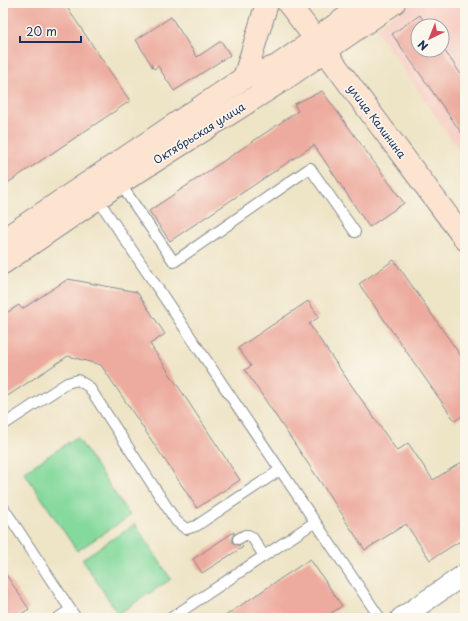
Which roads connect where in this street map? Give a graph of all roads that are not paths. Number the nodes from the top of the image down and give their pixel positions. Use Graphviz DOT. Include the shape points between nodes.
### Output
graph roads {
  1 [pos="267,3"];
  2 [pos="288,3"];
  3 [pos="367,3"];
  4 [pos="394,3"];
  5 [pos="321,45"];
  6 [pos="244,78"];
  7 [pos="115,176"];
  8 [pos="97,198"];
  9 [pos="354,232"];
  10 [pos="465,238"];
  11 [pos="3,240"];
  12 [pos="3,262"];
  13 [pos="3,425"];
  14 [pos="280,470"];
  15 [pos="3,507"];
  16 [pos="315,522"];
  17 [pos="238,540"];
  18 [pos="264,556"];
  19 [pos="465,574"];
  20 [pos="73,614"];
  21 [pos="58,618"];
  22 [pos="171,618"];
  23 [pos="380,618"];
  24 [pos="401,618"];
  1 -- 6 [label="street"];
  2 -- 5 [label="street, улица Калинина"];
  3 -- 5 [label="street, Октябрьская улица"];
  4 -- 5 [label="street, Октябрьская улица"];
  5 -- 6 [label="street, Октябрьская улица"];
  5 -- 7 [label="street, Октябрьская улица" via="286,78"];
  5 -- 10 [label="street, улица Калинина"];
  6 -- 7 [label="street, Октябрьская улица"];
  7 -- 8 [label="street, Октябрьская улица"];
  7 -- 9 [label="lane" via="174,262 310,168"];
  7 -- 11 [label="street, Октябрьская улица"];
  8 -- 12 [label="street, Октябрьская улица"];
  8 -- 14 [label="lane"];
  13 -- 14 [label="lane" via="67,383 78,380 89,387 176,521 186,529 196,526"];
  14 -- 16 [label="lane"];
  15 -- 20 [label="lane"];
  16 -- 18 [label="lane"];
  16 -- 23 [label="lane"];
  17 -- 18 [label="lane" via="245,535 252,537"];
  18 -- 22 [label="lane"];
  19 -- 24 [label="street"];
  20 -- 21 [label="lane"];
}
